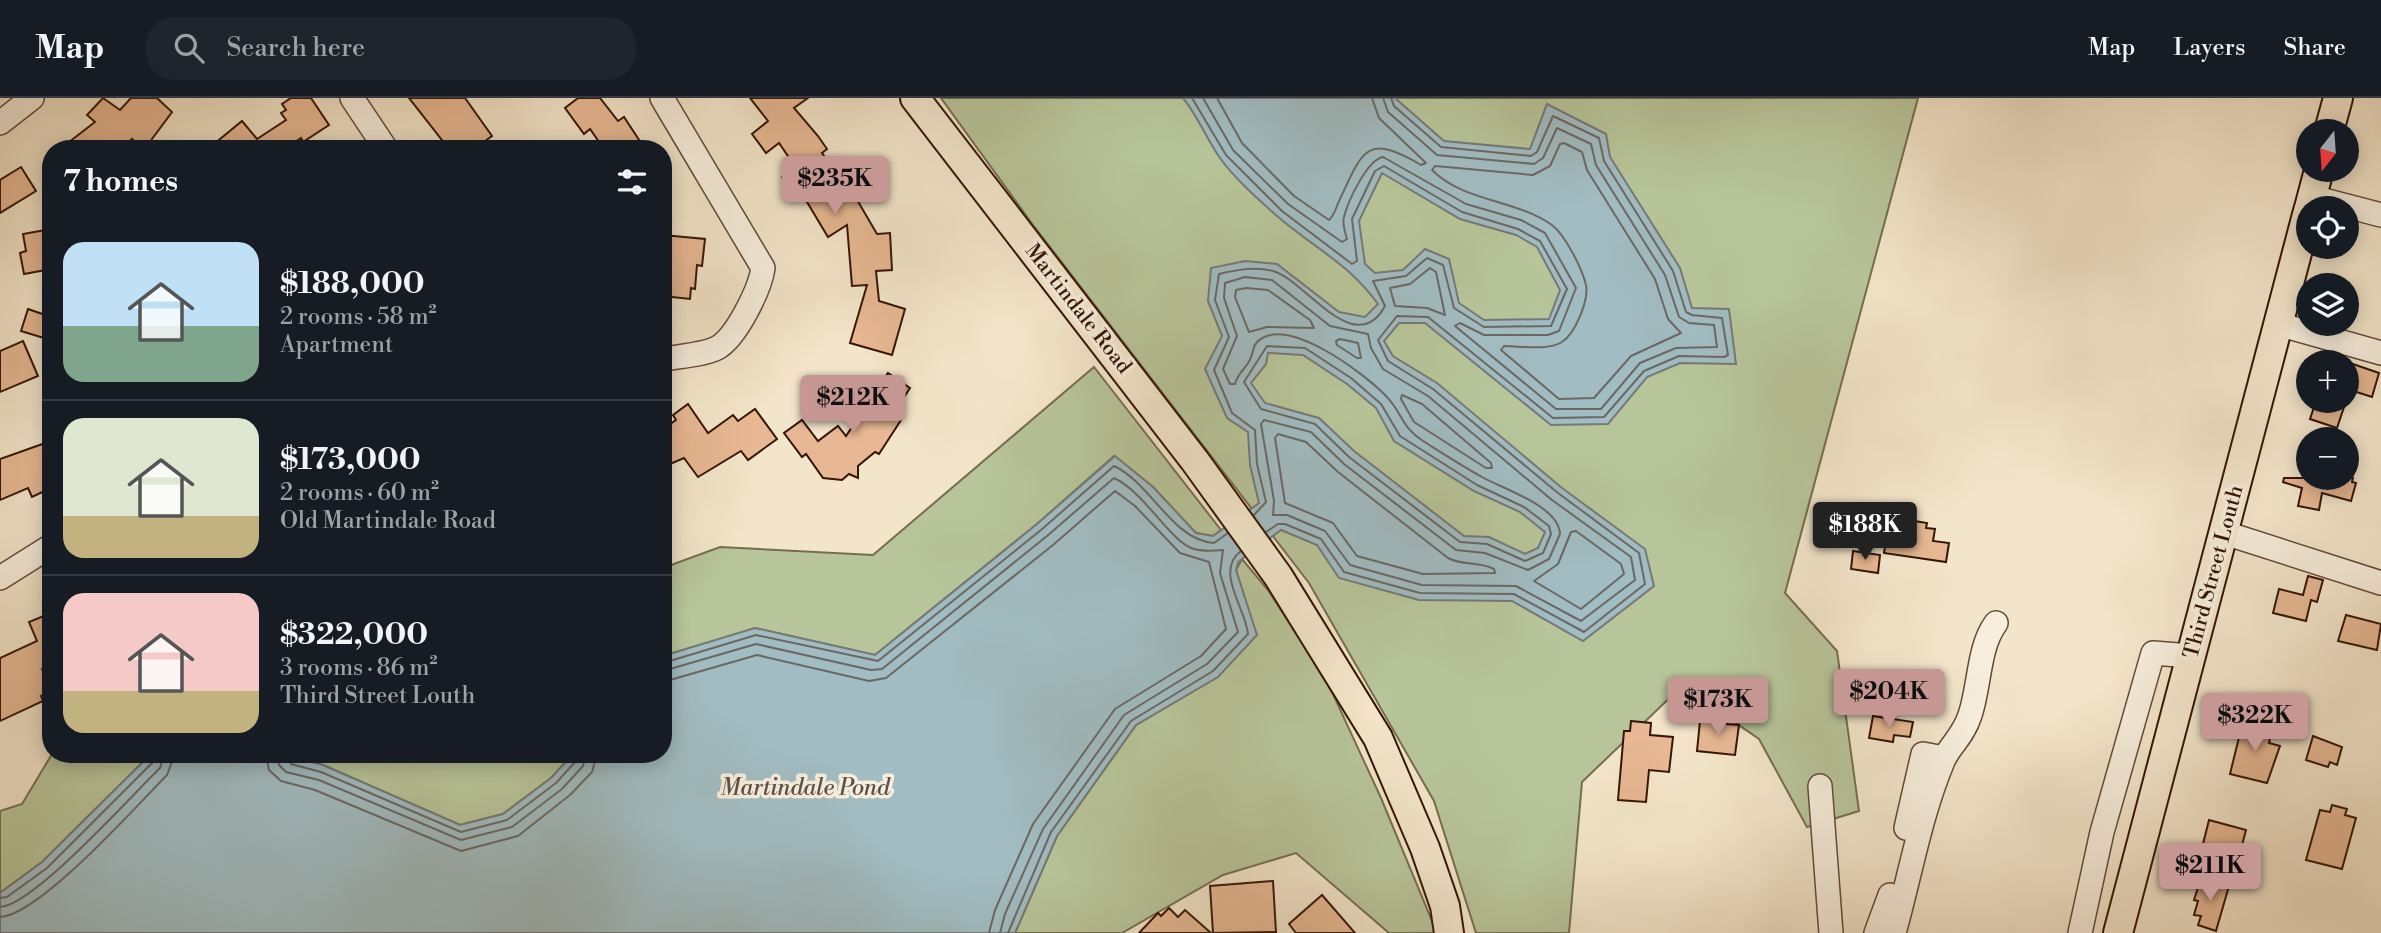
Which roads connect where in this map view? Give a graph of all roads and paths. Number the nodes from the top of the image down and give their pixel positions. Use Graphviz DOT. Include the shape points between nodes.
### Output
graph roads {
  1 [pos="32,98"];
  2 [pos="352,98"];
  3 [pos="662,98"];
  4 [pos="915,98"];
  5 [pos="2338,98"];
  6 [pos="2332,119"];
  7 [pos="0,124"];
  8 [pos="380,140"];
  9 [pos="2359,212"];
  10 [pos="2381,215"];
  11 [pos="2296,258"];
  12 [pos="2278,324"];
  13 [pos="2381,353"];
  14 [pos="672,357"];
  15 [pos="2225,533"];
  16 [pos="42,552"];
  17 [pos="0,578"];
  18 [pos="2381,583"];
  19 [pos="1996,623"];
  20 [pos="2191,656"];
  21 [pos="1944,758"];
  22 [pos="1820,786"];
  23 [pos="1449,933"];
  24 [pos="1831,933"];
  25 [pos="1876,933"];
  26 [pos="1894,933"];
  27 [pos="2080,933"];
  28 [pos="2118,933"];
  1 -- 7 [label="street"];
  2 -- 8 [label="street"];
  3 -- 14 [label="street" via="763,268 760,285 727,341 715,349"];
  4 -- 23 [label="main road, Martindale Road" via="1278,576 1378,738 1424,848 1445,906"];
  5 -- 6 [label="main road"];
  9 -- 10 [label="street"];
  11 -- 12 [label="main road, Third Street Louth"];
  12 -- 13 [label="street"];
  12 -- 15 [label="main road, Third Street Louth"];
  15 -- 18 [label="street"];
  15 -- 20 [label="main road, Third Street Louth"];
  16 -- 17 [label="street"];
  19 -- 21 [label="street" via="1987,635 1962,736"];
  20 -- 27 [label="street" via="2153,653 2102,832"];
  20 -- 28 [label="main road, Third Street Louth"];
  21 -- 25 [label="street" via="1923,754 1887,908"];
  21 -- 26 [label="street"];
  22 -- 24 [label="street"];
}
